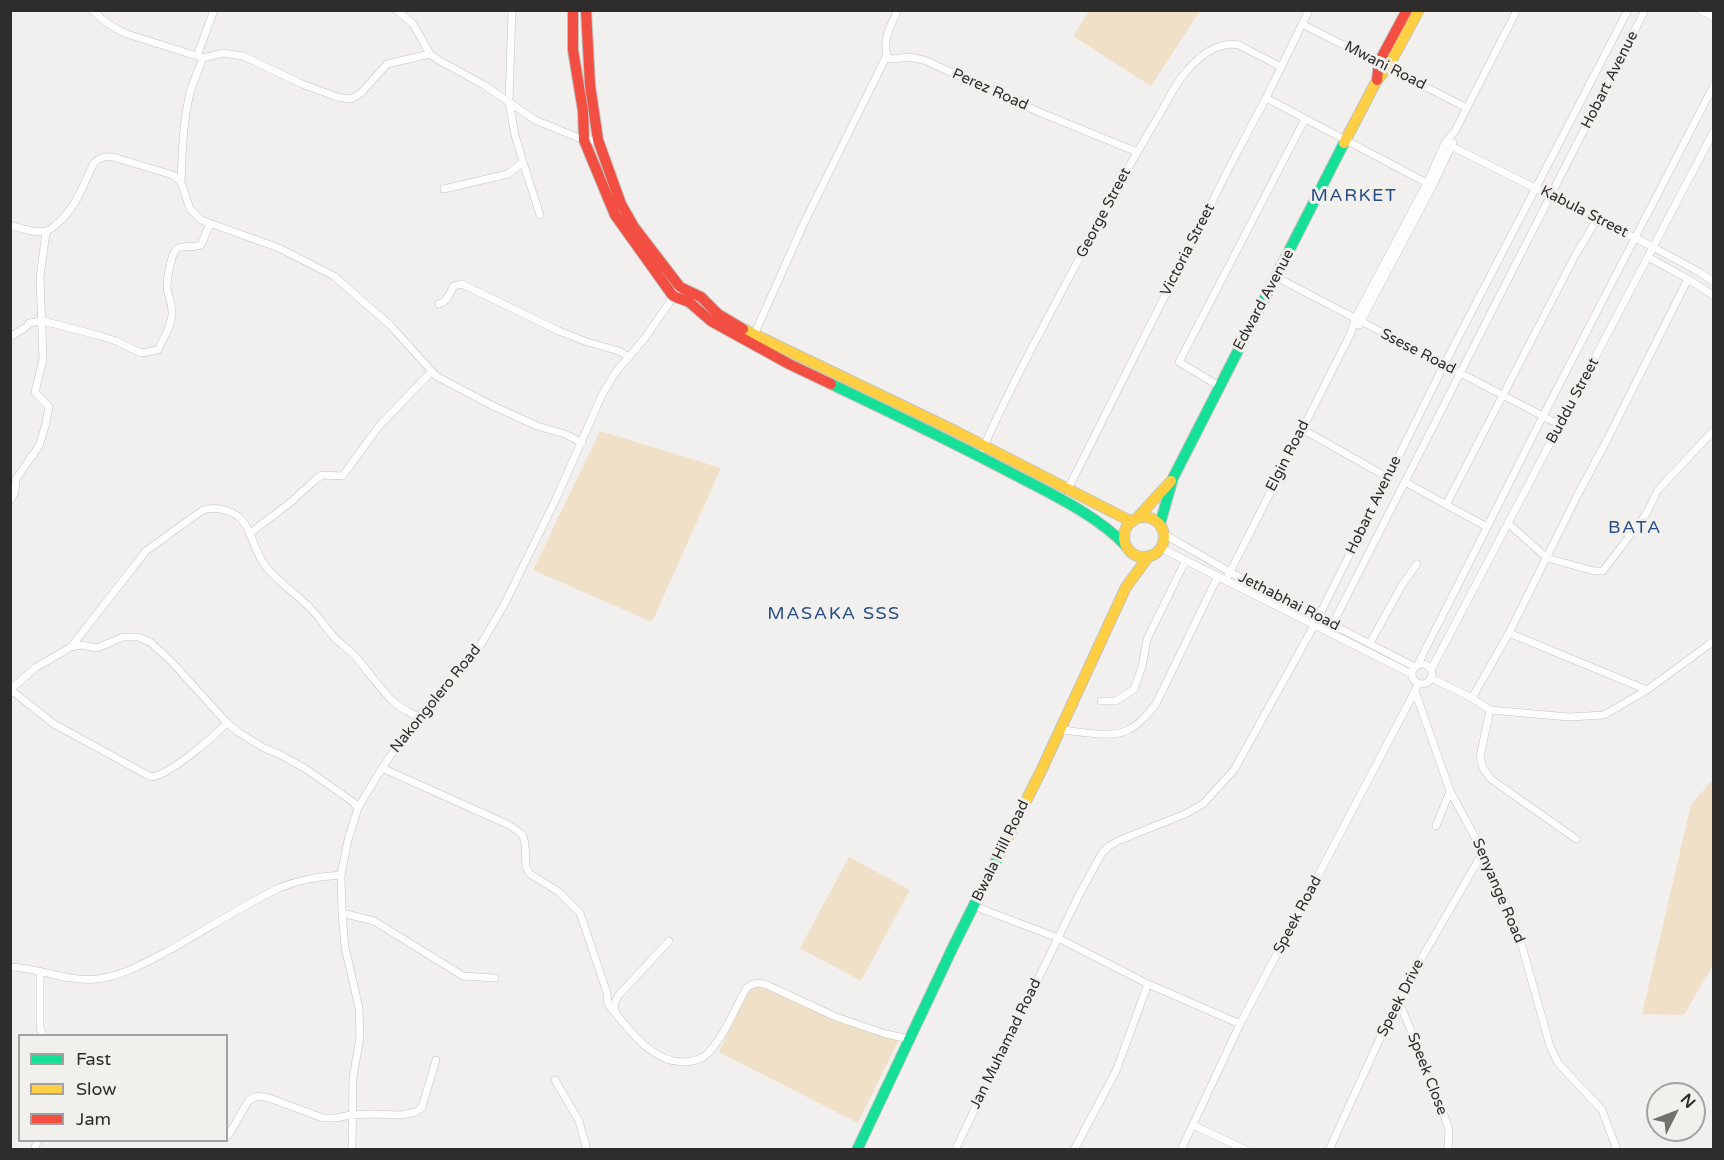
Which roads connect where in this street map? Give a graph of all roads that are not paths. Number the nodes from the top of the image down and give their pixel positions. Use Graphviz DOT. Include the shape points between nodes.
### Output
graph roads {
  1 [pos="92,10"];
  2 [pos="214,10"];
  3 [pos="396,10"];
  4 [pos="512,10"];
  5 [pos="573,10"];
  6 [pos="586,10"];
  7 [pos="898,10"];
  8 [pos="1309,10"];
  9 [pos="1407,10"];
  10 [pos="1419,10"];
  11 [pos="1517,10"];
  12 [pos="1628,10"];
  13 [pos="1645,10"];
  14 [pos="1700,10"];
  15 [pos="1713,17"];
  16 [pos="1302,24"];
  17 [pos="430,54"];
  18 [pos="886,54"];
  19 [pos="200,57"];
  20 [pos="1384,64"];
  21 [pos="1281,67"];
  22 [pos="1713,85"];
  23 [pos="1266,98"];
  24 [pos="509,102"];
  25 [pos="1467,108"];
  26 [pos="1305,119"];
  27 [pos="1713,131"];
  28 [pos="585,140"];
  29 [pos="598,140"];
  30 [pos="1347,141"];
  31 [pos="1449,144"];
  32 [pos="1137,152"];
  33 [pos="523,162"];
  34 [pos="181,182"];
  35 [pos="1427,183"];
  36 [pos="1537,188"];
  37 [pos="444,189"];
  38 [pos="1550,195"];
  39 [pos="540,215"];
  40 [pos="1597,219"];
  41 [pos="210,224"];
  42 [pos="10,225"];
  43 [pos="46,232"];
  44 [pos="1636,238"];
  45 [pos="1653,247"];
  46 [pos="1648,257"];
  47 [pos="1276,278"];
  48 [pos="1688,279"];
  49 [pos="1713,282"];
  50 [pos="677,291"];
  51 [pos="1713,296"];
  52 [pos="438,304"];
  53 [pos="1358,320"];
  54 [pos="43,321"];
  55 [pos="754,335"];
  56 [pos="10,337"];
  57 [pos="629,357"];
  58 [pos="1444,365"];
  59 [pos="431,372"];
  60 [pos="1460,373"];
  61 [pos="1219,386"];
  62 [pos="1503,396"];
  63 [pos="1543,416"];
  64 [pos="1560,425"];
  65 [pos="1302,429"];
  66 [pos="1713,430"];
  67 [pos="582,443"];
  68 [pos="981,451"];
  69 [pos="1387,477"];
  70 [pos="1173,478"];
  71 [pos="1405,482"];
  72 [pos="1068,489"];
  73 [pos="10,501"];
  74 [pos="1446,505"];
  75 [pos="1135,520"];
  76 [pos="1509,524"];
  77 [pos="1487,527"];
  78 [pos="1162,529"];
  79 [pos="249,534"];
  80 [pos="1161,548"];
  81 [pos="1129,549"];
  82 [pos="1149,556"];
  83 [pos="1547,558"];
  84 [pos="1186,560"];
  85 [pos="1417,564"];
  86 [pos="1230,572"];
  87 [pos="1218,576"];
  88 [pos="1226,580"];
  89 [pos="1126,587"];
  90 [pos="1317,621"];
  91 [pos="1331,628"];
  92 [pos="1509,633"];
  93 [pos="1713,639"];
  94 [pos="1370,643"];
  95 [pos="71,647"];
  96 [pos="1415,668"];
  97 [pos="1431,674"];
  98 [pos="1418,683"];
  99 [pos="11,690"];
  100 [pos="1647,690"];
  101 [pos="1415,691"];
  102 [pos="1472,698"];
  103 [pos="1101,701"];
  104 [pos="1490,710"];
  105 [pos="418,717"];
  106 [pos="227,723"];
  107 [pos="1060,730"];
  108 [pos="382,768"];
  109 [pos="1450,791"];
  110 [pos="358,808"];
  111 [pos="1436,826"];
  112 [pos="1575,839"];
  113 [pos="1483,852"];
  114 [pos="341,875"];
  115 [pos="974,906"];
  116 [pos="342,913"];
  117 [pos="1058,938"];
  118 [pos="669,941"];
  119 [pos="10,967"];
  120 [pos="40,972"];
  121 [pos="495,978"];
  122 [pos="1148,984"];
  123 [pos="1398,999"];
  124 [pos="617,1015"];
  125 [pos="1240,1024"];
  126 [pos="43,1034"];
  127 [pos="909,1039"];
  128 [pos="436,1060"];
  129 [pos="555,1080"];
  130 [pos="353,1116"];
  131 [pos="1193,1125"];
  132 [pos="228,1136"];
  133 [pos="352,1149"];
  134 [pos="587,1149"];
  135 [pos="857,1149"];
  136 [pos="955,1149"];
  137 [pos="1074,1149"];
  138 [pos="1181,1149"];
  139 [pos="1246,1149"];
  140 [pos="1329,1149"];
  141 [pos="1448,1149"];
  142 [pos="1617,1149"];
  1 -- 19 [label="street" via="116,30"];
  2 -- 19 [label="street"];
  3 -- 17 [label="street" via="413,24"];
  4 -- 24 [label="street"];
  5 -- 28 [label="street" via="573,50"];
  6 -- 29 [label="street"];
  7 -- 18 [label="street" via="886,41"];
  8 -- 16 [label="street, Victoria Street"];
  9 -- 20 [label="street, Edward Avenue"];
  10 -- 20 [label="street, Edward Avenue"];
  11 -- 25 [label="street, Elgin Road"];
  12 -- 36 [label="street, Hobart Avenue"];
  13 -- 38 [label="street, Hobart Avenue"];
  14 -- 15 [label="street"];
  16 -- 20 [label="street, Mwani Road"];
  16 -- 21 [label="street, Victoria Street"];
  17 -- 19 [label="street" via="387,64 351,99 302,84 243,56 222,53"];
  17 -- 24 [label="street"];
  18 -- 32 [label="street, Perez Road" via="892,59 924,60"];
  18 -- 55 [label="street"];
  19 -- 34 [label="street" via="187,110"];
  20 -- 25 [label="street, Mwani Road"];
  20 -- 30 [label="street, Edward Avenue"];
  21 -- 23 [label="street, Victoria Street"];
  21 -- 32 [label="street, George Street" via="1239,45 1222,45 1208,52 1183,75"];
  22 -- 44 [label="street"];
  23 -- 26 [label="street"];
  23 -- 72 [label="street, Victoria Street"];
  24 -- 28 [label="street" via="535,120"];
  24 -- 33 [label="street"];
  25 -- 31 [label="street, Elgin Road"];
  26 -- 30 [label="street"];
  26 -- 61 [label="street" via="1179,362"];
  27 -- 45 [label="street, Buddu Street"];
  28 -- 29 [label="street"];
  28 -- 50 [label="street" via="615,215"];
  29 -- 50 [label="street" via="621,204"];
  30 -- 35 [label="street"];
  30 -- 47 [label="street, Edward Avenue"];
  31 -- 35 [label="street, Elgin Road"];
  31 -- 36 [label="street, Kabula Street"];
  31 -- 53 [label="street, Elgin Road"];
  32 -- 68 [label="street, George Street"];
  33 -- 37 [label="street" via="508,174"];
  33 -- 39 [label="street"];
  34 -- 41 [label="street" via="192,212"];
  34 -- 43 [label="street" via="169,173 106,156 93,163 74,205"];
  35 -- 53 [label="street, Elgin Road"];
  36 -- 38 [label="street, Kabula Street"];
  36 -- 58 [label="street, Hobart Avenue"];
  38 -- 40 [label="street, Kabula Street"];
  38 -- 60 [label="street, Hobart Avenue"];
  40 -- 44 [label="street, Kabula Street"];
  40 -- 62 [label="street"];
  41 -- 54 [label="street" via="201,245 174,251 167,288 172,317 158,350 141,354 109,338"];
  41 -- 59 [label="street" via="279,248 334,276 390,326"];
  42 -- 43 [label="street"];
  43 -- 54 [label="street" via="40,277"];
  44 -- 45 [label="street, Kabula Street"];
  44 -- 63 [label="street"];
  45 -- 46 [label="street, Buddu Street"];
  45 -- 49 [label="street, Kabula Street"];
  46 -- 48 [label="street"];
  46 -- 64 [label="street, Buddu Street"];
  47 -- 53 [label="street, Ssese Road"];
  47 -- 61 [label="street, Edward Avenue"];
  48 -- 51 [label="street"];
  48 -- 83 [label="street"];
  50 -- 55 [label="street" via="701,297 718,314"];
  50 -- 57 [label="street, Nakongolero Road"];
  50 -- 68 [label="street" via="711,321 789,364"];
  52 -- 57 [label="street" via="446,300 454,286 462,284 559,331"];
  53 -- 58 [label="street, Ssese Road"];
  53 -- 65 [label="street, Elgin Road"];
  54 -- 56 [label="street" via="29,323"];
  54 -- 73 [label="street" via="43,359 35,392 49,407 35,453 16,479"];
  55 -- 68 [label="street" via="955,431"];
  57 -- 67 [label="street, Nakongolero Road" via="602,395"];
  58 -- 60 [label="street, Ssese Road"];
  58 -- 69 [label="street, Hobart Avenue"];
  59 -- 67 [label="street" via="491,405"];
  59 -- 79 [label="street" via="379,426 342,476 316,478"];
  60 -- 62 [label="street, Ssese Road"];
  60 -- 71 [label="street, Hobart Avenue"];
  61 -- 70 [label="street, Edward Avenue"];
  62 -- 63 [label="street, Ssese Road"];
  62 -- 74 [label="street"];
  63 -- 64 [label="street, Ssese Road"];
  63 -- 77 [label="street"];
  64 -- 76 [label="street, Buddu Street"];
  65 -- 69 [label="street"];
  65 -- 86 [label="street, Elgin Road"];
  66 -- 83 [label="street" via="1658,490 1646,514 1603,571 1594,572"];
  67 -- 105 [label="street, Nakongolero Road" via="491,628 466,666"];
  68 -- 72 [label="street"];
  68 -- 81 [label="street" via="1116,534"];
  69 -- 90 [label="street, Hobart Avenue"];
  70 -- 75 [label="street"];
  70 -- 78 [label="street, Edward Avenue"];
  71 -- 74 [label="street"];
  71 -- 91 [label="street, Hobart Avenue"];
  72 -- 75 [label="street"];
  74 -- 77 [label="street"];
  75 -- 78 [label="street" via="1151,518"];
  75 -- 81 [label="street" via="1125,532"];
  76 -- 83 [label="street"];
  76 -- 97 [label="street, Buddu Street"];
  77 -- 96 [label="street"];
  78 -- 80 [label="street"];
  78 -- 86 [label="street, Jethabhai Road"];
  79 -- 95 [label="street" via="235,514 217,508 203,510 146,551"];
  79 -- 105 [label="street" via="265,566 311,608 396,704"];
  80 -- 82 [label="street"];
  80 -- 84 [label="street, Jethabhai Road"];
  81 -- 82 [label="street"];
  81 -- 89 [label="street" via="1132,563"];
  82 -- 89 [label="street, Bwala Hill Road"];
  83 -- 92 [label="street"];
  84 -- 87 [label="street, Jethabhai Road"];
  84 -- 103 [label="street" via="1147,639 1134,689 1116,701"];
  85 -- 94 [label="street"];
  86 -- 88 [label="street, Elgin Road"];
  86 -- 90 [label="street, Jethabhai Road"];
  87 -- 88 [label="street, Jethabhai Road"];
  87 -- 107 [label="street" via="1156,704 1144,718 1127,731 1104,735"];
  88 -- 90 [label="street, Jethabhai Road"];
  89 -- 107 [label="street, Bwala Hill Road"];
  90 -- 91 [label="street, Jethabhai Road"];
  90 -- 117 [label="street, Hobart Avenue" via="1222,785 1203,804 1185,814 1109,846 1084,884"];
  91 -- 94 [label="street, Jethabhai Road"];
  91 -- 96 [label="street, Jethabhai Road"];
  92 -- 100 [label="street"];
  92 -- 102 [label="street"];
  93 -- 100 [label="street"];
  94 -- 96 [label="street, Jethabhai Road"];
  95 -- 99 [label="street" via="35,668"];
  95 -- 106 [label="street" via="97,648 128,636 146,639"];
  96 -- 97 [label="street" via="1426,665"];
  96 -- 98 [label="street" via="1413,677"];
  97 -- 98 [label="street" via="1426,683"];
  97 -- 102 [label="street"];
  98 -- 101 [label="street, Speek Road"];
  99 -- 106 [label="street" via="54,724 152,777 201,747"];
  100 -- 104 [label="street" via="1604,715 1569,717"];
  101 -- 109 [label="street, Senyange Road"];
  101 -- 125 [label="street, Speek Road"];
  102 -- 104 [label="street"];
  104 -- 112 [label="street" via="1480,757 1483,768 1491,779"];
  105 -- 108 [label="street, Nakongolero Road"];
  106 -- 110 [label="street" via="256,744 294,762"];
  107 -- 115 [label="street, Bwala Hill Road"];
  108 -- 110 [label="street, Nakongolero Road"];
  108 -- 124 [label="street" via="519,832 525,844 528,871 559,892 581,915 608,1004"];
  109 -- 111 [label="street"];
  109 -- 113 [label="street, Senyange Road"];
  110 -- 114 [label="street, Nakongolero Road"];
  113 -- 123 [label="street, Speek Drive"];
  113 -- 142 [label="street, Senyange Road" via="1518,932 1558,1064 1602,1110"];
  114 -- 116 [label="street, Nakongolero Road"];
  114 -- 120 [label="street" via="310,877 279,888 123,973 86,980"];
  115 -- 117 [label="street"];
  115 -- 127 [label="street, Bwala Hill Road"];
  116 -- 121 [label="street" via="374,921 463,976"];
  116 -- 130 [label="street, Nakongolero Road" via="346,953 359,1008"];
  117 -- 122 [label="street"];
  117 -- 136 [label="street, Jan Muhamad Road"];
  118 -- 124 [label="street" via="618,996 614,1004"];
  119 -- 120 [label="street"];
  120 -- 126 [label="street"];
  122 -- 125 [label="street"];
  122 -- 137 [label="street" via="1116,1071"];
  123 -- 140 [label="street, Speek Drive"];
  123 -- 141 [label="street, Speek Close" via="1438,1096 1449,1130"];
  124 -- 127 [label="street" via="652,1053 675,1063 689,1062 708,1053 746,989 759,983 836,1017"];
  125 -- 131 [label="street, Speek Road"];
  127 -- 135 [label="street, Bwala Hill Road"];
  128 -- 130 [label="street" via="422,1107 416,1112"];
  129 -- 134 [label="street" via="579,1121"];
  130 -- 132 [label="street" via="319,1117 254,1096"];
  130 -- 133 [label="street, Nakongolero Road"];
  131 -- 138 [label="street, Speek Road"];
  131 -- 139 [label="street"];
}
